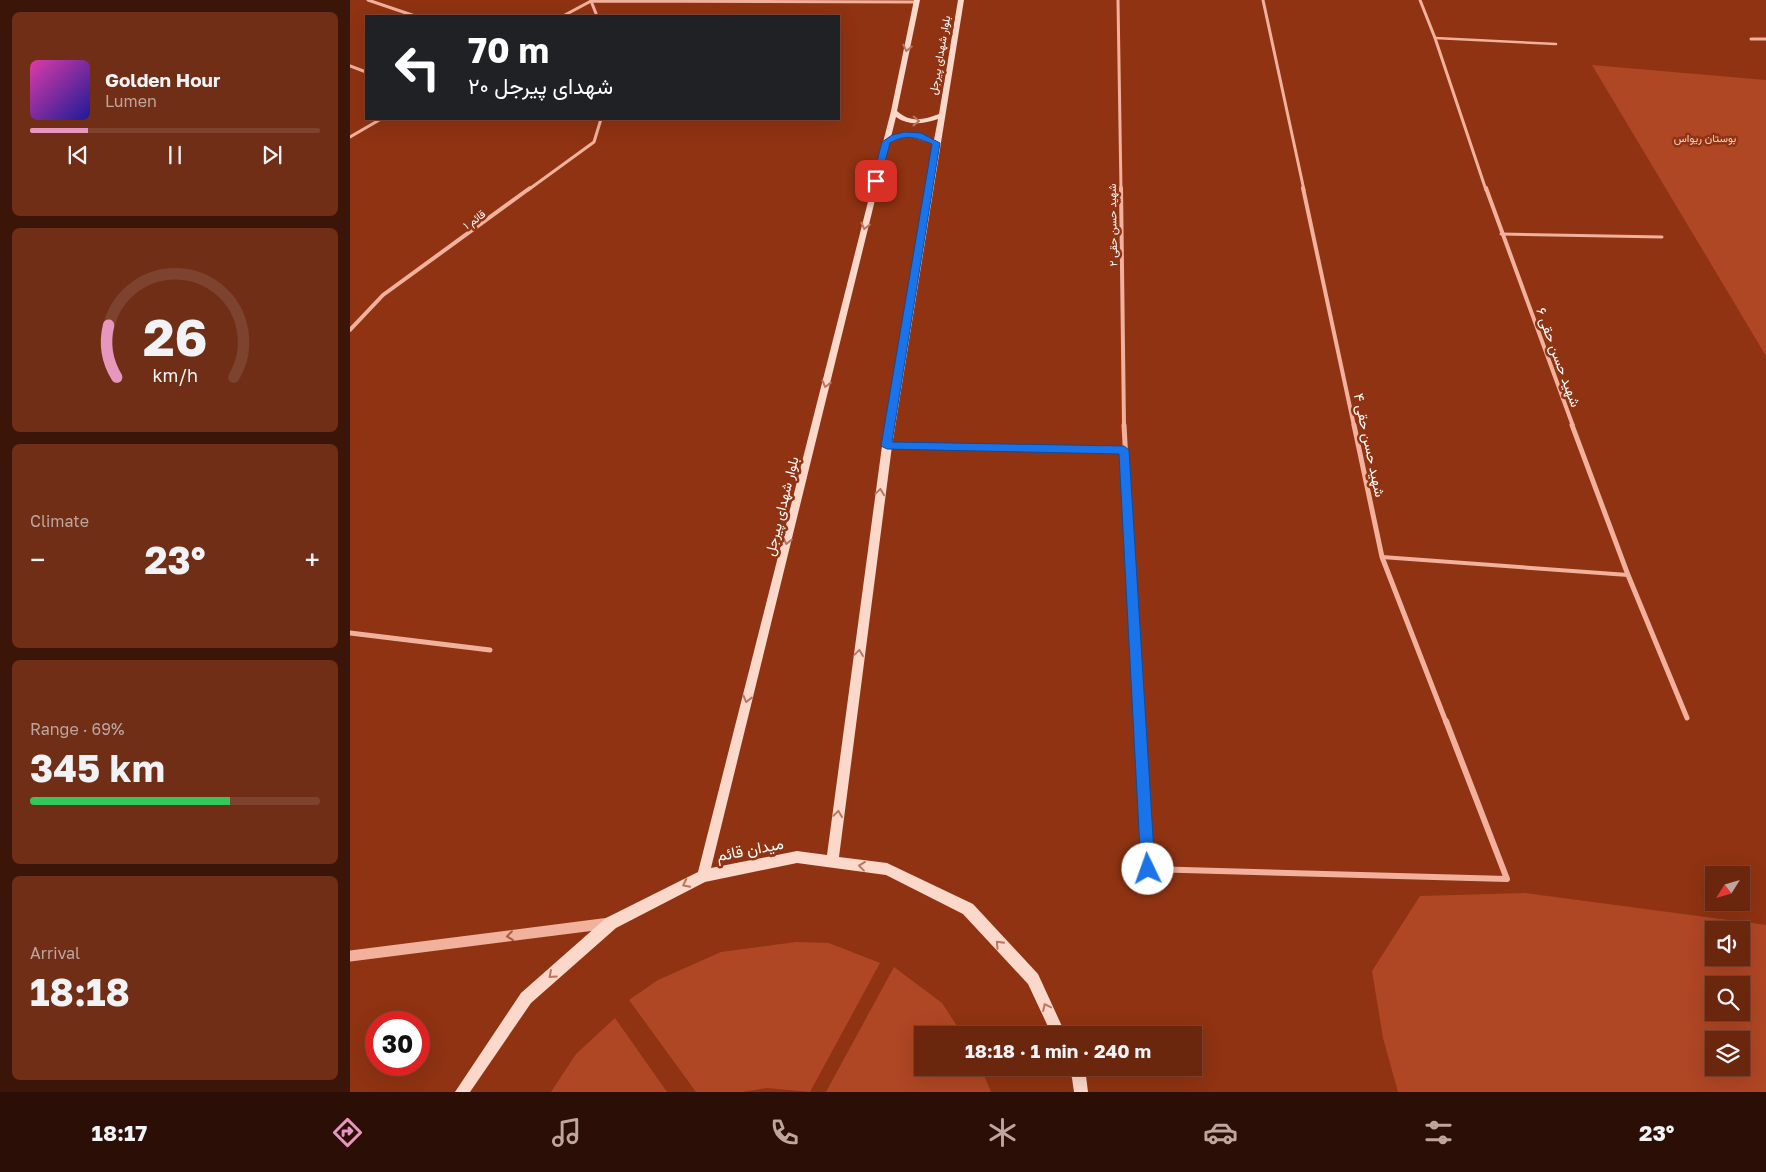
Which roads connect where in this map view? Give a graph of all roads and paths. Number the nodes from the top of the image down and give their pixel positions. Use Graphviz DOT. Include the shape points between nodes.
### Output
graph roads {
  1 [pos="368,0"];
  2 [pos="961,0"];
  3 [pos="1118,0"];
  4 [pos="1263,0"];
  5 [pos="1420,0"];
  6 [pos="592,1"];
  7 [pos="917,1"];
  8 [pos="412,15"];
  9 [pos="565,15"];
  10 [pos="597,15"];
  11 [pos="1435,38"];
  12 [pos="1750,39"];
  13 [pos="1766,40"];
  14 [pos="1556,44"];
  15 [pos="350,66"];
  16 [pos="365,72"];
  17 [pos="894,111"];
  18 [pos="941,115"];
  19 [pos="379,120"];
  20 [pos="601,120"];
  21 [pos="350,137"];
  22 [pos="886,142"];
  23 [pos="936,143"];
  24 [pos="1500,234"];
  25 [pos="1662,237"];
  26 [pos="350,330"];
  27 [pos="887,446"];
  28 [pos="1124,450"];
  29 [pos="1382,557"];
  30 [pos="1628,575"];
  31 [pos="350,633"];
  32 [pos="490,650"];
  33 [pos="1687,718"];
  34 [pos="832,862"];
  35 [pos="703,876"];
  36 [pos="1507,879"];
  37 [pos="610,923"];
  38 [pos="350,956"];
  39 [pos="1055,1026"];
  40 [pos="1078,1076"];
  41 [pos="462,1092"];
  42 [pos="1080,1092"];
  1 -- 8 [label="street"];
  2 -- 18 [label="main road, بلوار شهدای پیرجل"];
  3 -- 28 [label="street, شهید حسن حقی ۲"];
  4 -- 29 [label="street, شهید حسن حقی ۴"];
  5 -- 11 [label="street, شهید حسن حقی ۶"];
  6 -- 7 [label="street"];
  6 -- 9 [label="street"];
  6 -- 10 [label="street"];
  7 -- 17 [label="main road, بلوار شهدای پیرجل, one-way"];
  11 -- 14 [label="lane"];
  11 -- 24 [label="street, شهید حسن حقی ۶"];
  12 -- 13 [label="street"];
  15 -- 16 [label="street"];
  17 -- 18 [label="main road, بلوار شهدای پیرجل, one-way" via="899,117 918,122"];
  17 -- 22 [label="main road, بلوار شهدای پیرجل"];
  18 -- 23 [label="main road, بلوار شهدای پیرجل"];
  19 -- 21 [label="street"];
  20 -- 26 [label="street, قائم ۱" via="594,142 383,295"];
  22 -- 23 [label="main road" via="905,134 918,134"];
  22 -- 35 [label="main road, بلوار شهدای پیرجل, one-way"];
  23 -- 27 [label="main road, بلوار شهدای پیرجل"];
  24 -- 25 [label="lane"];
  24 -- 30 [label="street, شهید حسن حقی ۶"];
  27 -- 28 [label="street"];
  34 -- 27 [label="main road, بلوار شهدای پیرجل, one-way"];
  28 -- 36 [label="street, شهید حسن حقی ۲" via="1148,869"];
  29 -- 30 [label="lane"];
  29 -- 36 [label="street, شهید حسن حقی ۴"];
  30 -- 33 [label="street, شهید حسن حقی ۶"];
  31 -- 32 [label="street"];
  34 -- 35 [label="main road, میدان قائم" via="797,857"];
  39 -- 34 [label="main road, میدان قائم, one-way" via="1033,979 968,910 887,869"];
  35 -- 37 [label="main road, میدان قائم, one-way"];
  37 -- 38 [label="street, one-way"];
  37 -- 41 [label="main road, میدان قائم, one-way" via="526,998"];
  40 -- 42 [label="main road"];
}
